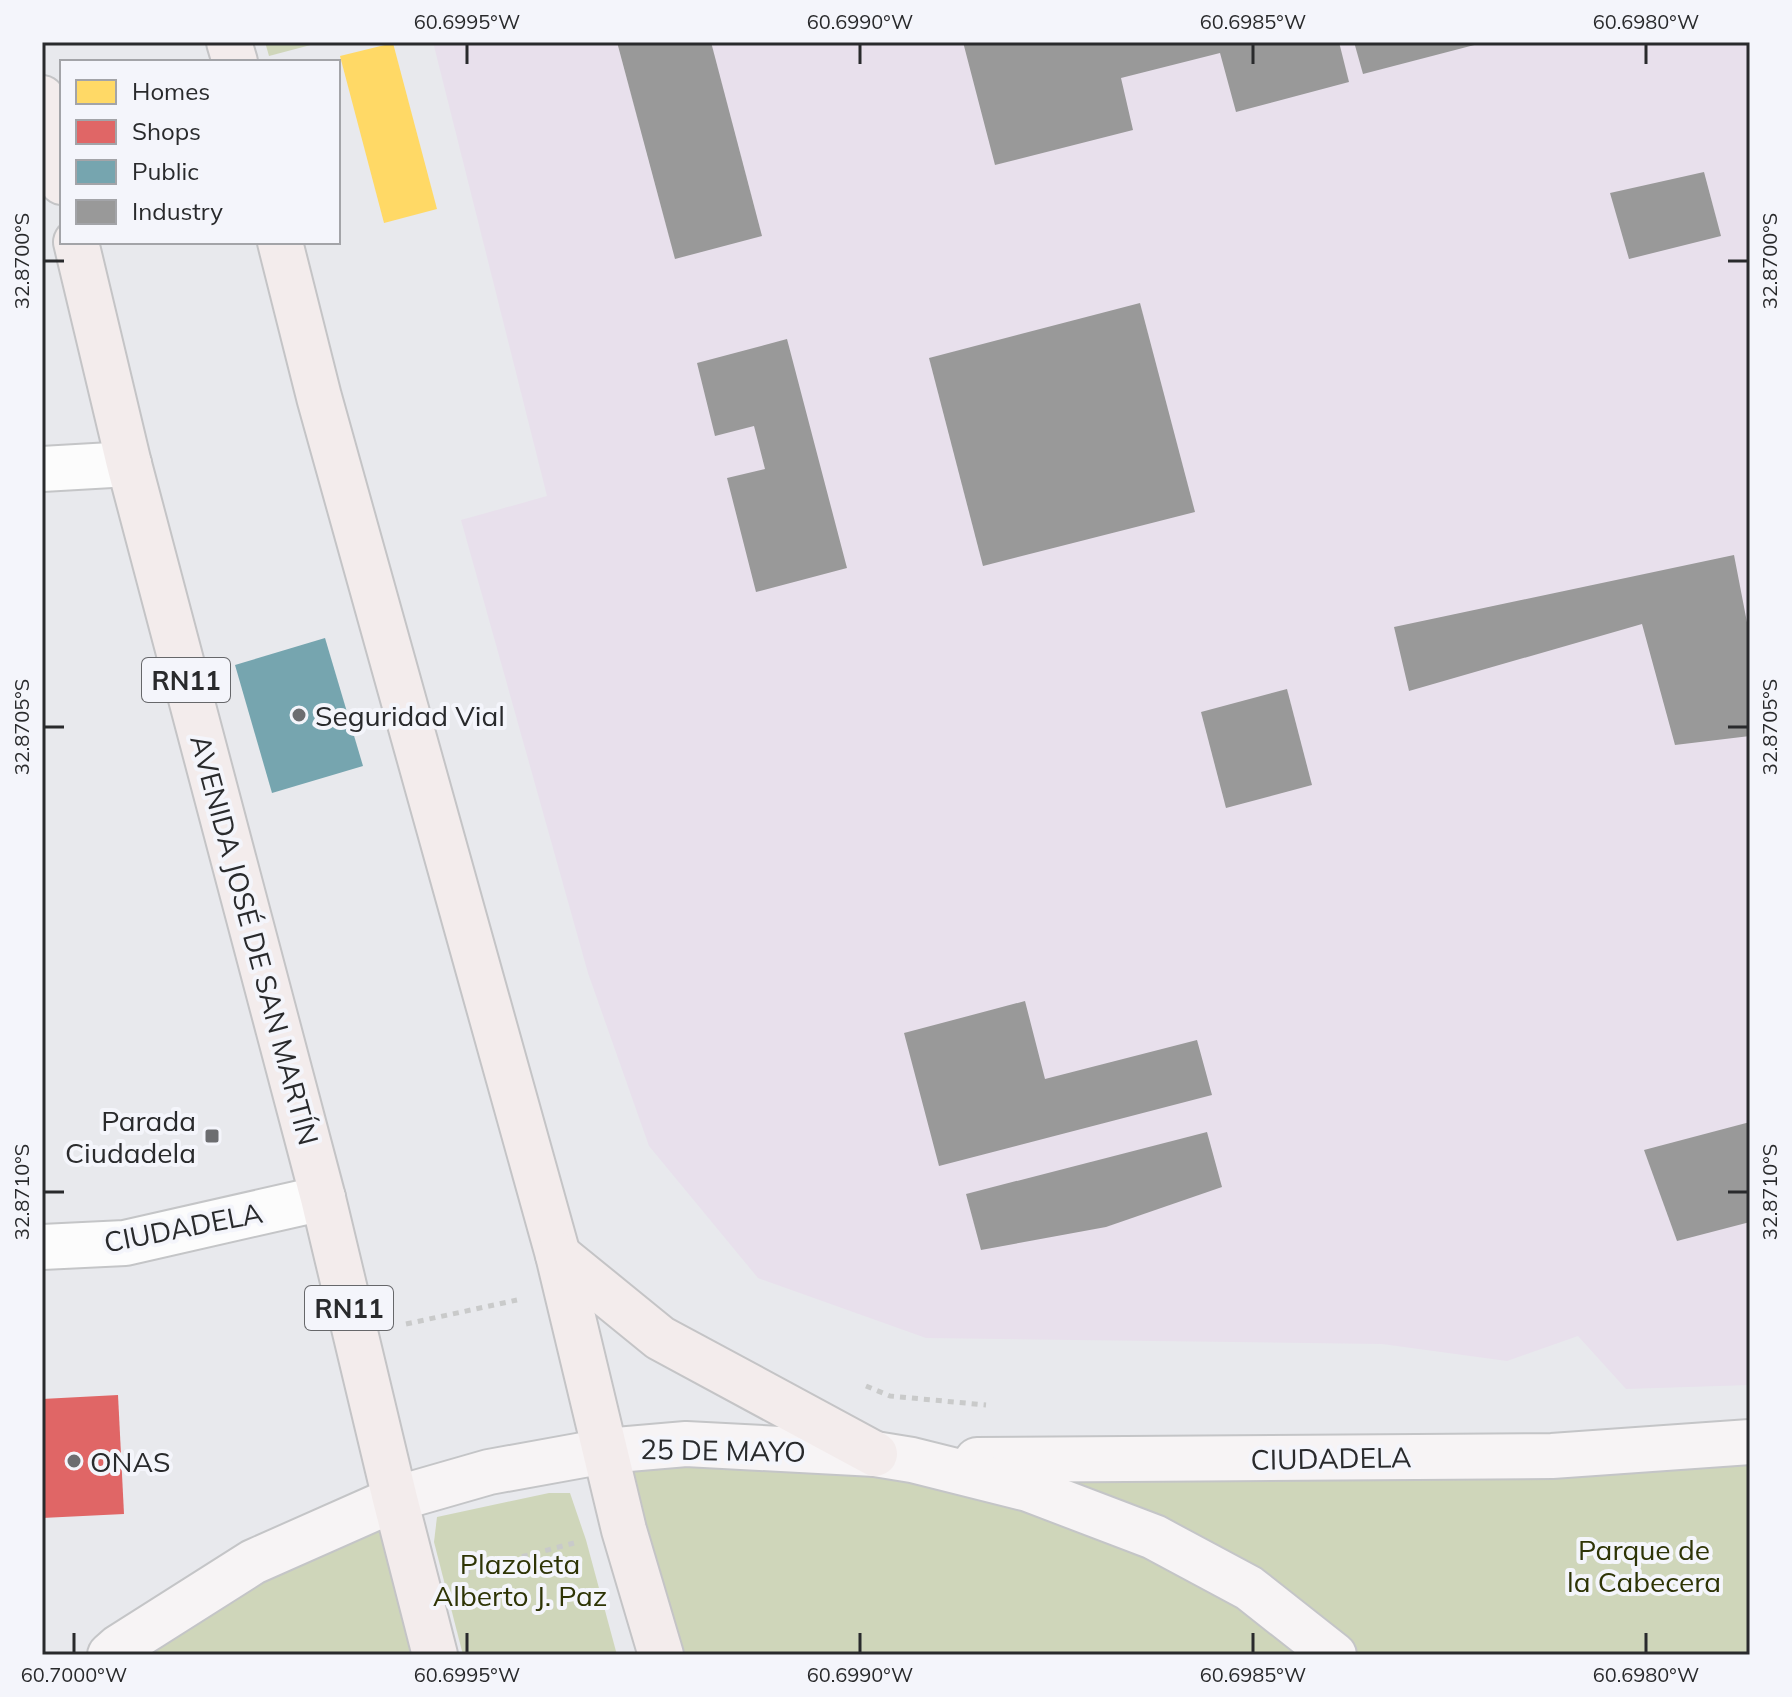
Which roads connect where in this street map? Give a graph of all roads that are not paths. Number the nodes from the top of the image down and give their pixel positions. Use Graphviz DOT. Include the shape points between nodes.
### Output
graph roads {
  1 [pos="42,98"];
  2 [pos="60,174"];
  3 [pos="76,244"];
  4 [pos="281,244"];
  5 [pos="129,464"];
  6 [pos="42,469"];
  7 [pos="323,1198"];
  8 [pos="42,1247"];
  9 [pos="558,1255"];
  10 [pos="1750,1442"];
  11 [pos="605,1451"];
  12 [pos="893,1457"];
  13 [pos="395,1499"];
  14 [pos="110,1655"];
  15 [pos="435,1655"];
  16 [pos="661,1655"];
  17 [pos="1334,1655"];
  1 -- 2 [label="main road"];
  3 -- 5 [label="main road, AVENIDA JOSÉ DE SAN MARTÍN / RN11"];
  4 -- 9 [label="main road"];
  5 -- 6 [label="street"];
  5 -- 7 [label="main road, AVENIDA JOSÉ DE SAN MARTÍN / RN11"];
  7 -- 8 [label="street, CIUDADELA" via="125,1243"];
  7 -- 13 [label="main road, AVENIDA JOSÉ DE SAN MARTÍN / RN11"];
  9 -- 11 [label="main road"];
  9 -- 12 [label="main road" via="660,1338"];
  10 -- 12 [label="main road, CIUDADELA" via="1552,1456"];
  11 -- 12 [label="main road, 25 DE MAYO" via="686,1444"];
  11 -- 13 [label="main road, 25 DE MAYO" via="489,1472"];
  11 -- 16 [label="main road"];
  12 -- 17 [label="main road, 25 DE MAYO" via="1028,1489 1154,1537 1249,1588"];
  13 -- 14 [label="main road, 25 DE MAYO" via="253,1562"];
  13 -- 15 [label="main road, RN11"];
}
